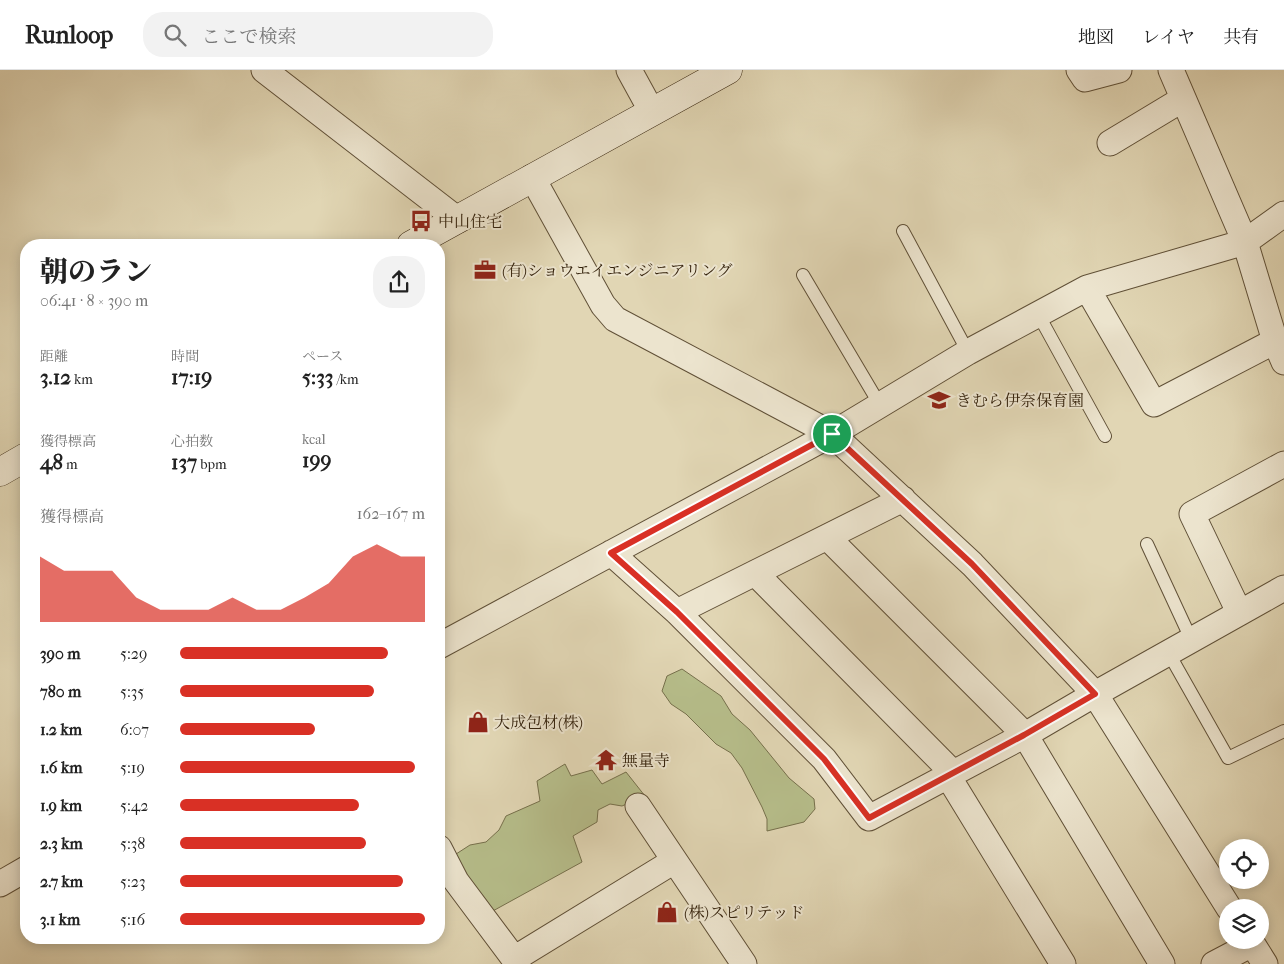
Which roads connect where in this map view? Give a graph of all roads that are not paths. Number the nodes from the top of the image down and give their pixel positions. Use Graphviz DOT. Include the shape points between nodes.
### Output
graph roads {
  1 [pos="264,70"];
  2 [pos="629,70"];
  3 [pos="728,70"];
  4 [pos="1079,70"];
  5 [pos="1119,70"];
  6 [pos="1171,70"];
  7 [pos="1183,99"];
  8 [pos="652,112"];
  9 [pos="1110,143"];
  10 [pos="532,177"];
  11 [pos="1284,214"];
  12 [pos="458,220"];
  13 [pos="903,231"];
  14 [pos="422,239"];
  15 [pos="1245,242"];
  16 [pos="803,275"];
  17 [pos="1087,288"];
  18 [pos="1038,314"];
  19 [pos="1280,351"];
  20 [pos="968,352"];
  21 [pos="880,405"];
  22 [pos="832,434"];
  23 [pos="1105,436"];
  24 [pos="20,460"];
  25 [pos="1284,464"];
  26 [pos="0,471"];
  27 [pos="903,499"];
  28 [pos="827,537"];
  29 [pos="1147,544"];
  30 [pos="611,553"];
  31 [pos="755,573"];
  32 [pos="1284,588"];
  33 [pos="677,612"];
  34 [pos="1239,612"];
  35 [pos="1191,639"];
  36 [pos="445,643"];
  37 [pos="1168,652"];
  38 [pos="1095,694"];
  39 [pos="1284,731"];
  40 [pos="1024,735"];
  41 [pos="951,774"];
  42 [pos="638,806"];
  43 [pos="445,860"];
  44 [pos="674,861"];
  45 [pos="20,872"];
  46 [pos="0,884"];
  47 [pos="1223,899"];
  48 [pos="1256,949"];
  49 [pos="516,961"];
  50 [pos="744,964"];
  51 [pos="1063,964"];
  52 [pos="1162,964"];
  53 [pos="1214,964"];
  1 -- 12 [label="street"];
  2 -- 8 [label="street"];
  3 -- 8 [label="street"];
  4 -- 5 [label="street" via="1085,79"];
  6 -- 7 [label="street"];
  7 -- 9 [label="street"];
  7 -- 15 [label="street"];
  8 -- 10 [label="street"];
  10 -- 12 [label="street"];
  10 -- 22 [label="street" via="603,305 615,319"];
  11 -- 15 [label="street"];
  12 -- 14 [label="street"];
  13 -- 20 [label="lane"];
  15 -- 17 [label="street"];
  15 -- 19 [label="street"];
  16 -- 21 [label="lane"];
  17 -- 18 [label="street"];
  17 -- 19 [label="street" via="1154,404"];
  18 -- 20 [label="street"];
  18 -- 23 [label="lane"];
  20 -- 21 [label="street"];
  21 -- 22 [label="street"];
  22 -- 27 [label="street"];
  22 -- 30 [label="street"];
  24 -- 26 [label="street"];
  25 -- 34 [label="street" via="1192,514"];
  27 -- 28 [label="street"];
  27 -- 38 [label="street" via="972,564"];
  28 -- 31 [label="street"];
  28 -- 40 [label="street"];
  29 -- 35 [label="lane"];
  30 -- 33 [label="street"];
  30 -- 36 [label="street"];
  31 -- 33 [label="street"];
  31 -- 41 [label="street"];
  32 -- 34 [label="street"];
  33 -- 41 [label="street" via="824,759 869,818"];
  34 -- 35 [label="street"];
  35 -- 37 [label="street"];
  37 -- 38 [label="street"];
  37 -- 39 [label="lane" via="1228,758"];
  38 -- 40 [label="street"];
  38 -- 47 [label="street"];
  40 -- 41 [label="street"];
  40 -- 52 [label="street"];
  41 -- 51 [label="street"];
  42 -- 44 [label="street"];
  43 -- 49 [label="street" via="456,881"];
  44 -- 49 [label="street"];
  44 -- 50 [label="street"];
  45 -- 46 [label="street"];
  48 -- 53 [label="street"];
}
